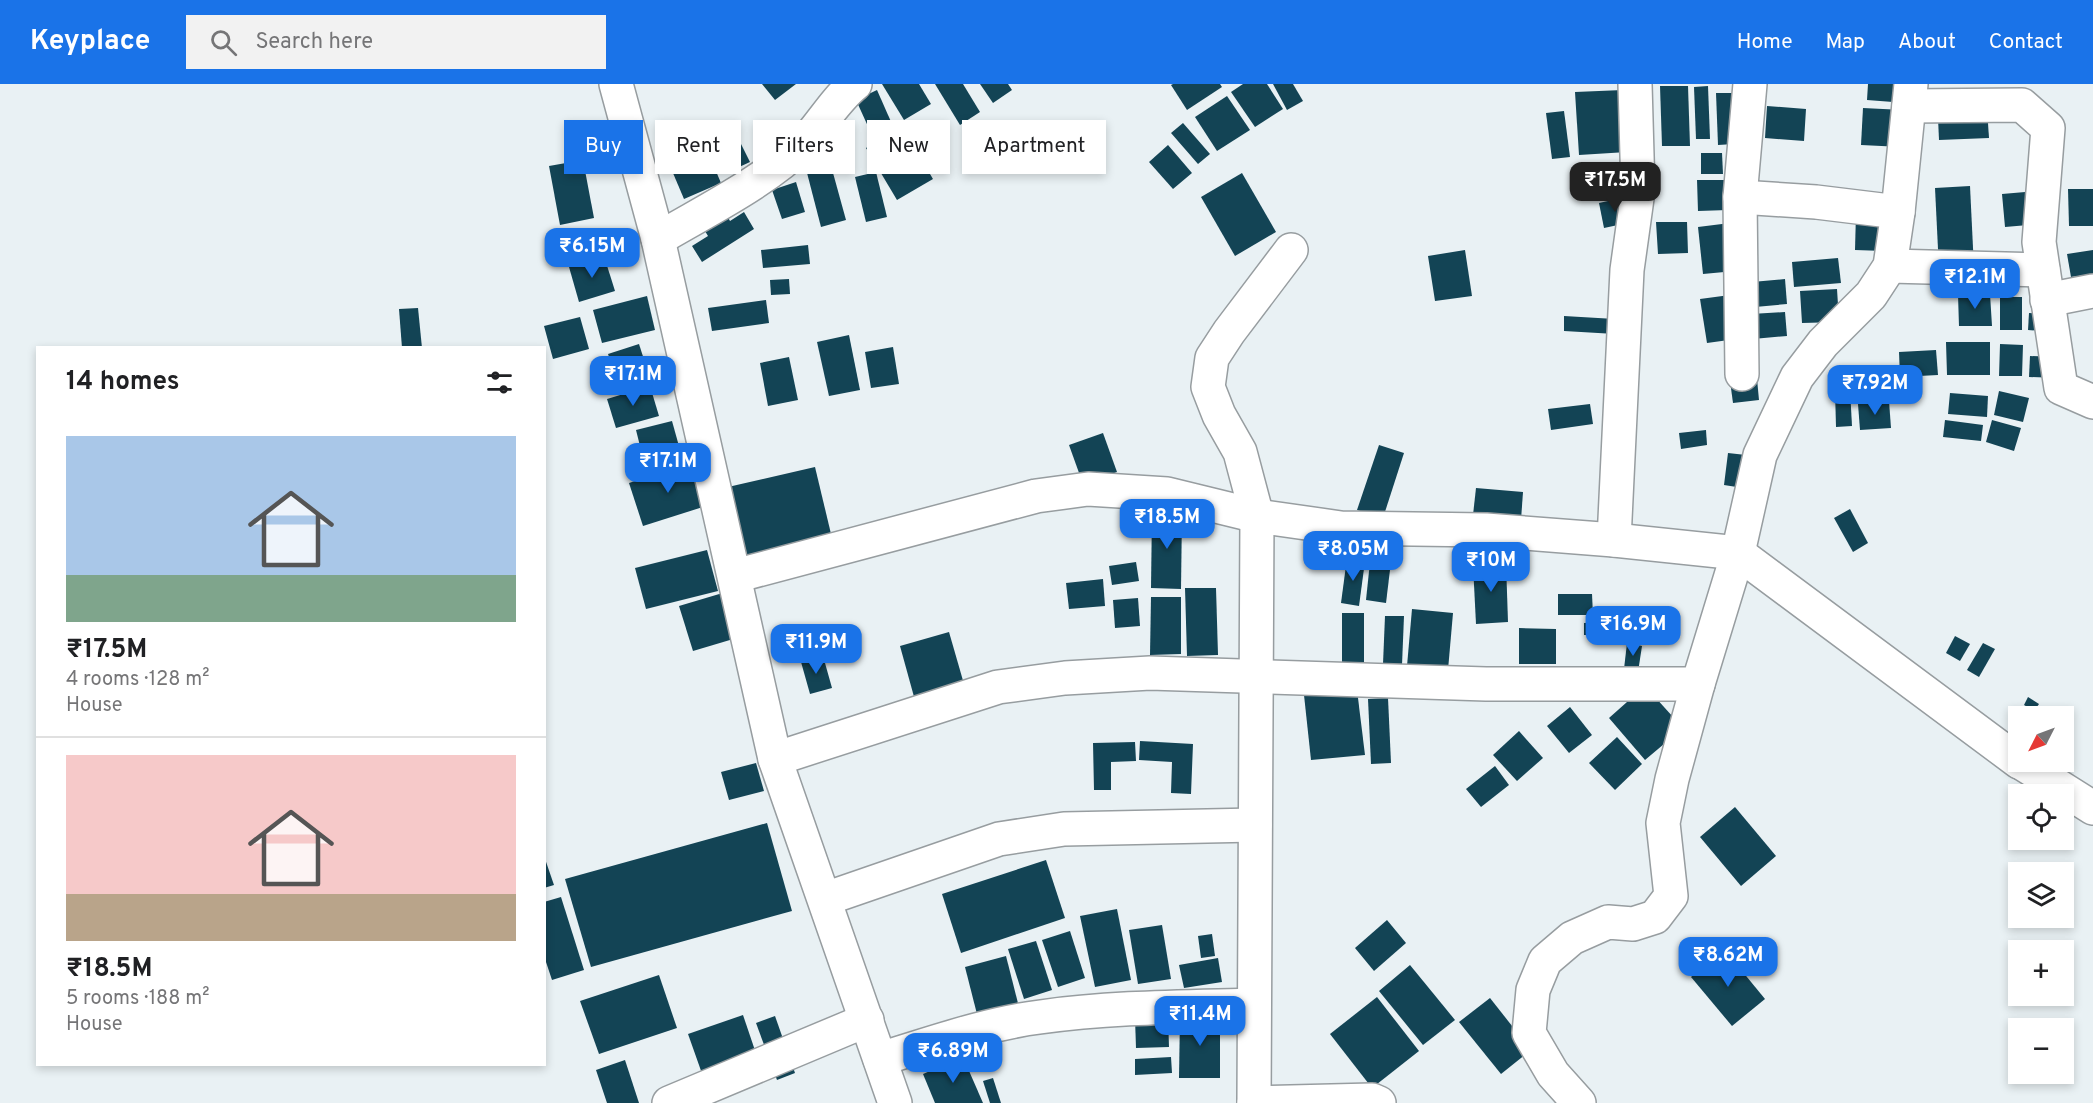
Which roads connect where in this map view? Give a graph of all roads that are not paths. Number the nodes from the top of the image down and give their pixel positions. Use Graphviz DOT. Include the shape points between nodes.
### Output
graph roads {
  1 [pos="616,84"];
  2 [pos="855,84"];
  3 [pos="1635,84"];
  4 [pos="1750,84"];
  5 [pos="1910,95"];
  6 [pos="1740,197"];
  7 [pos="1898,212"];
  8 [pos="658,239"];
  9 [pos="1291,250"];
  10 [pos="1890,266"];
  11 [pos="2045,285"];
  12 [pos="2093,291"];
  13 [pos="1742,374"];
  14 [pos="2093,402"];
  15 [pos="1257,516"];
  16 [pos="1614,540"];
  17 [pos="1738,553"];
  18 [pos="735,576"];
  19 [pos="1256,675"];
  20 [pos="1698,684"];
  21 [pos="2008,754"];
  22 [pos="775,759"];
  23 [pos="2035,772"];
  24 [pos="2093,808"];
  25 [pos="1255,825"];
  26 [pos="825,899"];
  27 [pos="1254,1005"];
  28 [pos="867,1020"];
  29 [pos="880,1059"];
  30 [pos="669,1103"];
  31 [pos="896,1103"];
  32 [pos="1254,1103"];
  33 [pos="1378,1103"];
  34 [pos="1579,1103"];
  1 -- 8 [label="street"];
  2 -- 8 [label="street" via="804,143 765,175"];
  3 -- 16 [label="street" via="1638,191 1627,270"];
  4 -- 6 [label="street"];
  5 -- 7 [label="street"];
  5 -- 11 [label="street" via="2022,105 2048,128 2038,242"];
  6 -- 7 [label="street"];
  6 -- 13 [label="street"];
  7 -- 10 [label="street"];
  8 -- 18 [label="street"];
  9 -- 15 [label="street" via="1212,358 1208,387 1240,452"];
  10 -- 11 [label="street"];
  10 -- 17 [label="street" via="1871,295 1823,343 1797,377 1760,454"];
  11 -- 12 [label="street"];
  11 -- 14 [label="street" via="2061,388"];
  15 -- 16 [label="street" via="1341,528 1486,530"];
  15 -- 18 [label="street" via="1167,494 1088,489 1036,496"];
  15 -- 19 [label="street"];
  16 -- 17 [label="street"];
  17 -- 20 [label="street"];
  17 -- 21 [label="street"];
  18 -- 22 [label="street"];
  19 -- 20 [label="street" via="1486,684"];
  19 -- 22 [label="street" via="1150,673 998,687"];
  19 -- 25 [label="street"];
  20 -- 34 [label="street" via="1663,823 1671,896 1655,916 1633,924 1608,922 1572,938 1545,961 1533,990 1529,1034 1553,1074"];
  22 -- 26 [label="street"];
  23 -- 24 [label="street"];
  25 -- 26 [label="street" via="1064,829 999,839"];
  25 -- 27 [label="street"];
  26 -- 28 [label="street"];
  27 -- 29 [label="street" via="1124,1008 1038,1017 969,1032"];
  27 -- 32 [label="street"];
  28 -- 29 [label="street"];
  28 -- 30 [label="street"];
  29 -- 31 [label="street"];
  32 -- 33 [label="street"];
}
